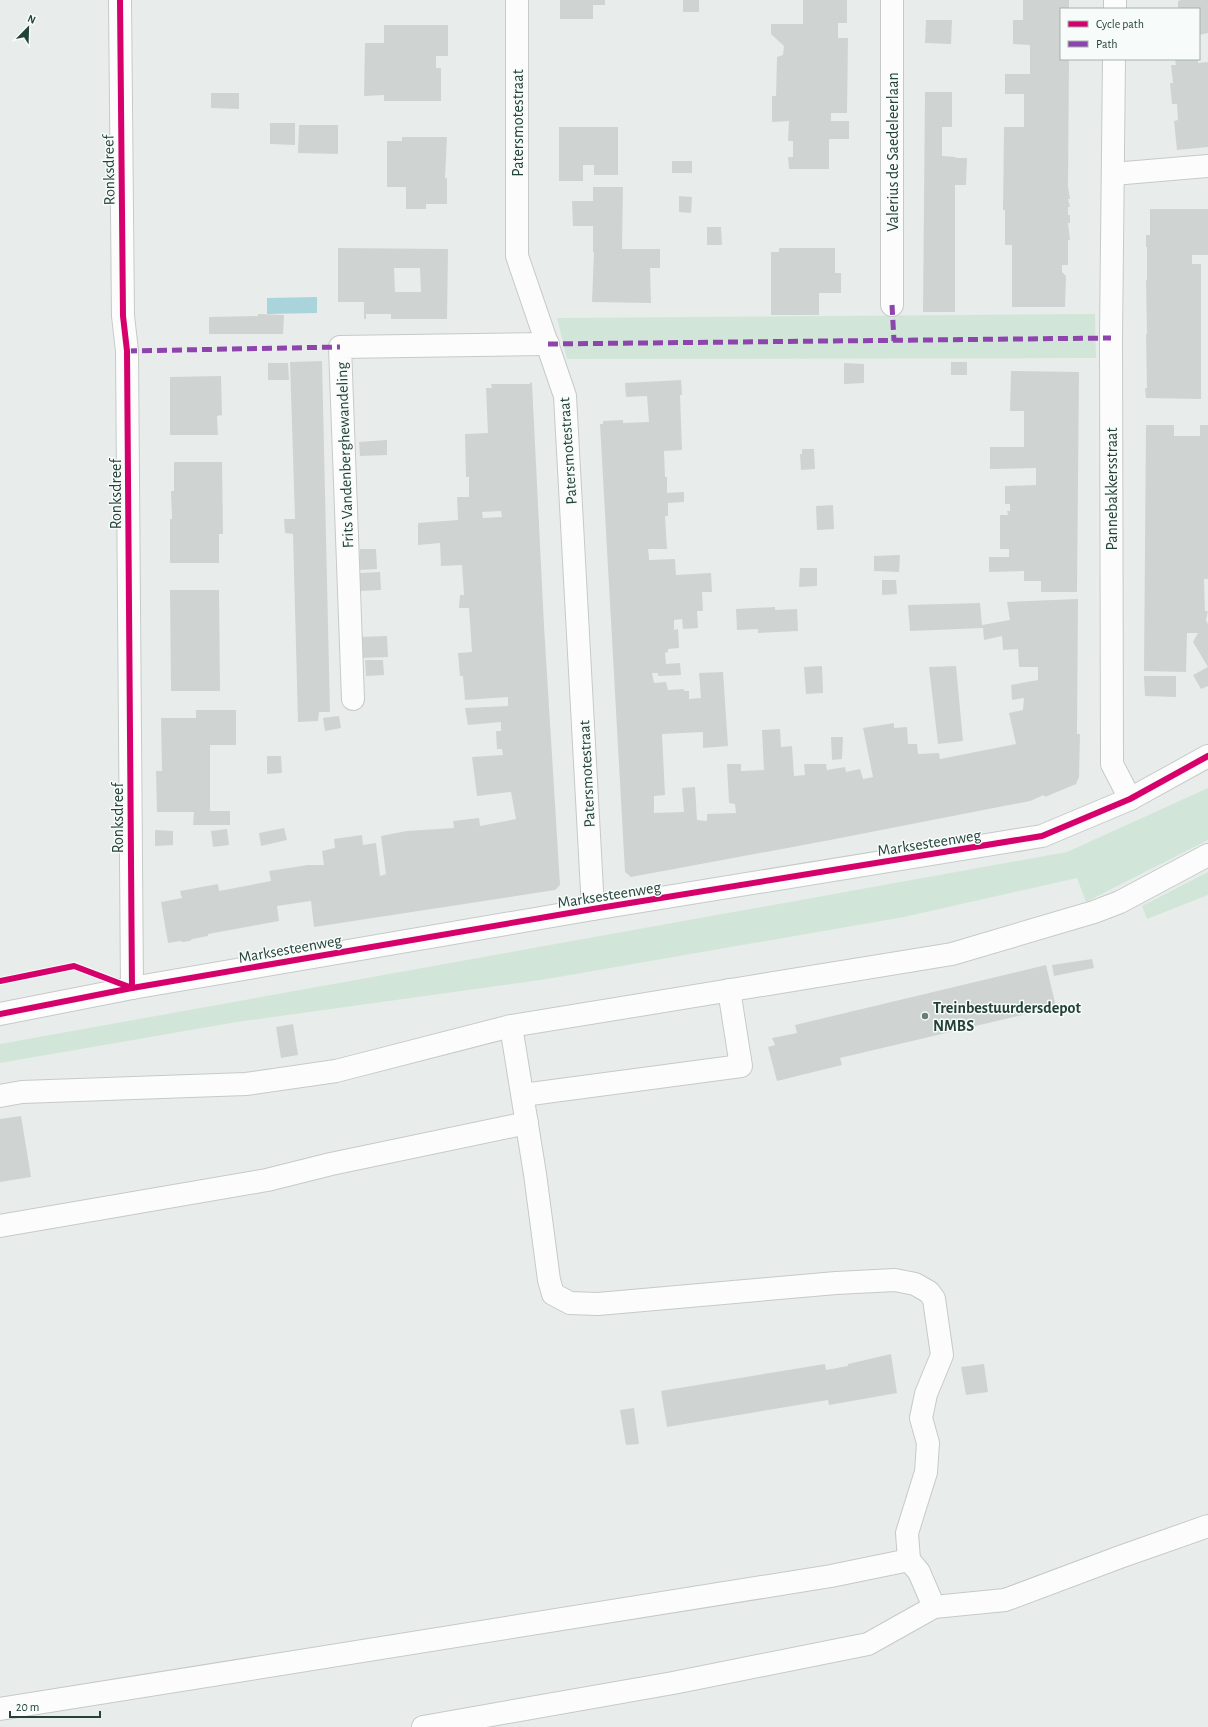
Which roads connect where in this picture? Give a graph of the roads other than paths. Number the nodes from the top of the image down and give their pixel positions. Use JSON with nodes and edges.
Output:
{"nodes":[{"id":1,"x":120,"y":0,"type":"edge"},
{"id":2,"x":517,"y":0,"type":"edge"},
{"id":3,"x":892,"y":0,"type":"edge"},
{"id":4,"x":1114,"y":60,"type":"edge"},
{"id":5,"x":1208,"y":166,"type":"edge"},
{"id":6,"x":1113,"y":174,"type":"junction"},
{"id":7,"x":892,"y":305,"type":"dead end"},
{"id":8,"x":548,"y":344,"type":"junction"},
{"id":9,"x":353,"y":699,"type":"dead end"},
{"id":10,"x":1208,"y":756,"type":"edge"},
{"id":11,"x":1130,"y":799,"type":"junction"},
{"id":12,"x":1208,"y":855,"type":"edge"},
{"id":13,"x":593,"y":909,"type":"junction"},
{"id":14,"x":132,"y":988,"type":"junction"},
{"id":15,"x":729,"y":990,"type":"junction"},
{"id":16,"x":0,"y":1014,"type":"edge"},
{"id":17,"x":511,"y":1026,"type":"junction"},
{"id":18,"x":523,"y":1095,"type":"junction"},
{"id":19,"x":0,"y":1096,"type":"edge"},
{"id":20,"x":527,"y":1123,"type":"junction"},
{"id":21,"x":0,"y":1226,"type":"edge"},
{"id":22,"x":1208,"y":1526,"type":"edge"},
{"id":23,"x":909,"y":1560,"type":"junction"},
{"id":24,"x":934,"y":1607,"type":"junction"},
{"id":25,"x":0,"y":1709,"type":"edge"},
{"id":26,"x":423,"y":1727,"type":"edge"}],
"edges":[{"from":1,"to":14,"type":"street","name":"Ronksdreef"},
{"from":2,"to":8,"type":"street","name":"Patersmotestraat"},
{"from":3,"to":7,"type":"street","name":"Valerius de Saedeleerlaan"},
{"from":4,"to":6,"type":"street","name":"Pannebakkersstraat"},
{"from":5,"to":6,"type":"street"},
{"from":6,"to":11,"type":"street","name":"Pannebakkersstraat"},
{"from":8,"to":9,"type":"street","name":"Frits Vandenberghewandeling"},
{"from":8,"to":13,"type":"street","name":"Patersmotestraat"},
{"from":10,"to":11,"type":"street","name":"Marksesteenweg"},
{"from":11,"to":13,"type":"street","name":"Marksesteenweg"},
{"from":12,"to":15,"type":"street"},
{"from":13,"to":14,"type":"street","name":"Marksesteenweg"},
{"from":14,"to":16,"type":"street","name":"Marksesteenweg"},
{"from":15,"to":17,"type":"street"},
{"from":15,"to":18,"type":"street"},
{"from":17,"to":18,"type":"street"},
{"from":17,"to":19,"type":"street"},
{"from":18,"to":20,"type":"street"},
{"from":20,"to":21,"type":"street"},
{"from":20,"to":23,"type":"street"},
{"from":22,"to":24,"type":"street"},
{"from":23,"to":24,"type":"street"},
{"from":23,"to":25,"type":"street"},
{"from":24,"to":26,"type":"street"}]}
